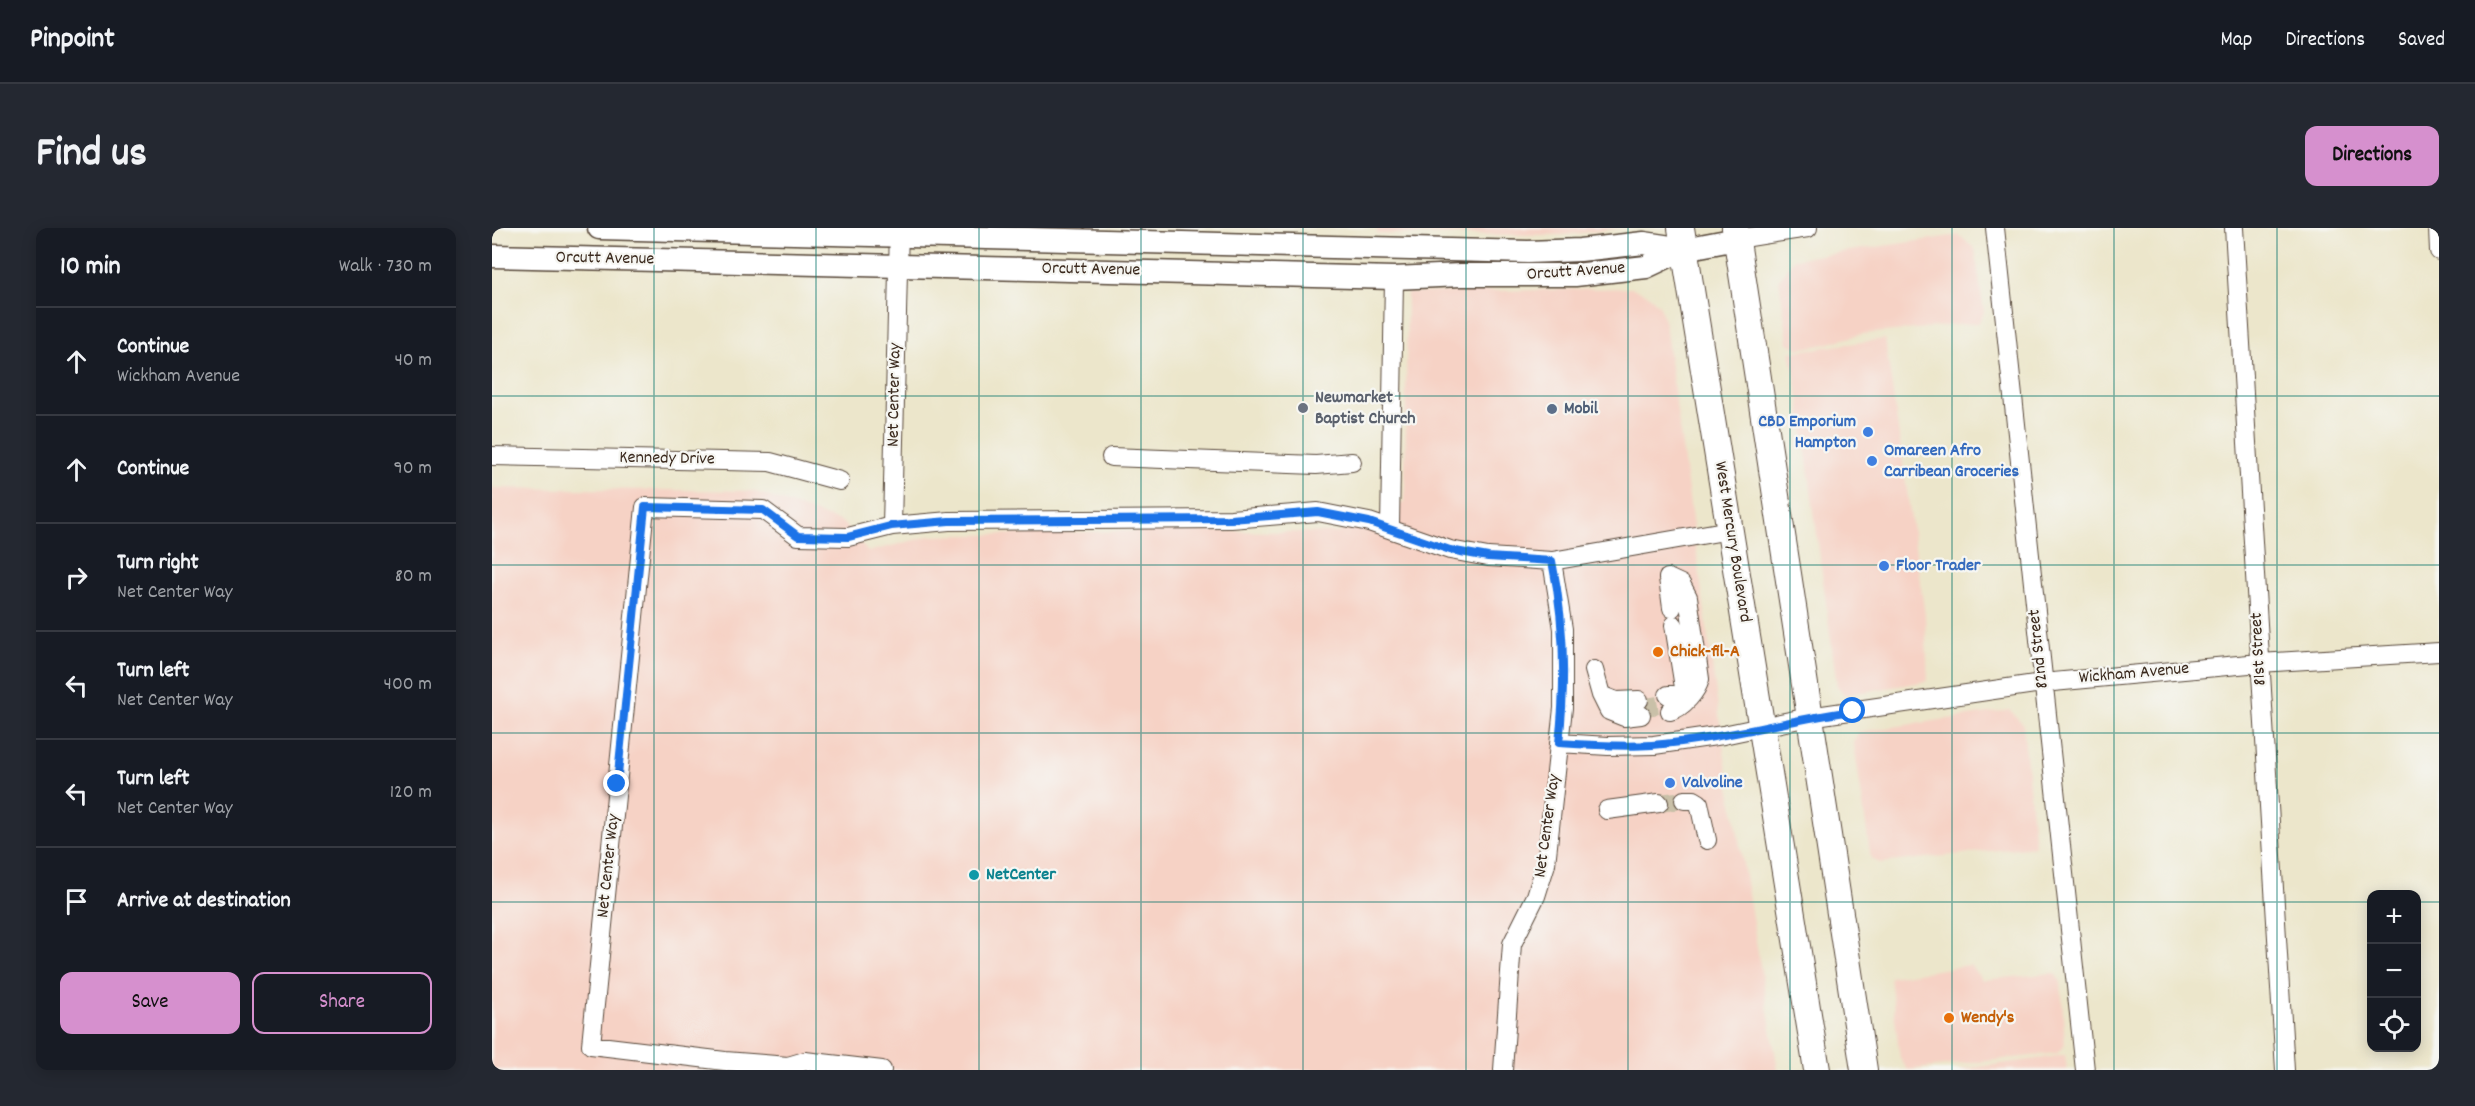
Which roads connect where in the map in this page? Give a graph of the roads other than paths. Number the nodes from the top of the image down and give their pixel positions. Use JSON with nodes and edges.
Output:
{"nodes":[{"id":1,"x":599,"y":228,"type":"edge"},
{"id":2,"x":1808,"y":228,"type":"edge"},
{"id":3,"x":1995,"y":228,"type":"edge"},
{"id":4,"x":2234,"y":228,"type":"edge"},
{"id":5,"x":2438,"y":228,"type":"edge"},
{"id":6,"x":899,"y":232,"type":"edge"},
{"id":7,"x":1736,"y":233,"type":"edge"},
{"id":8,"x":1683,"y":238,"type":"edge"},
{"id":9,"x":1402,"y":249,"type":"junction"},
{"id":10,"x":2439,"y":251,"type":"edge"},
{"id":11,"x":492,"y":256,"type":"edge"},
{"id":12,"x":898,"y":265,"type":"junction"},
{"id":13,"x":1327,"y":276,"type":"junction"},
{"id":14,"x":1394,"y":278,"type":"junction"},
{"id":15,"x":492,"y":456,"type":"edge"},
{"id":16,"x":1111,"y":457,"type":"dead end"},
{"id":17,"x":1352,"y":462,"type":"dead end"},
{"id":18,"x":840,"y":481,"type":"dead end"},
{"id":19,"x":891,"y":526,"type":"junction"},
{"id":20,"x":1390,"y":528,"type":"junction"},
{"id":21,"x":1730,"y":530,"type":"junction"},
{"id":22,"x":1552,"y":561,"type":"junction"},
{"id":23,"x":2439,"y":652,"type":"edge"},
{"id":24,"x":2260,"y":663,"type":"junction"},
{"id":25,"x":1594,"y":670,"type":"dead end"},
{"id":26,"x":2042,"y":683,"type":"junction"},
{"id":27,"x":1674,"y":702,"type":"joint"},
{"id":28,"x":1640,"y":707,"type":"tunnel mouth"},
{"id":29,"x":1809,"y":717,"type":"junction"},
{"id":30,"x":1760,"y":728,"type":"junction"},
{"id":31,"x":1559,"y":743,"type":"junction"},
{"id":32,"x":1684,"y":800,"type":"dead end"},
{"id":33,"x":1659,"y":803,"type":"tunnel mouth"},
{"id":34,"x":1606,"y":810,"type":"dead end"},
{"id":35,"x":1707,"y":840,"type":"dead end"},
{"id":36,"x":882,"y":1070,"type":"edge"},
{"id":37,"x":1503,"y":1070,"type":"edge"},
{"id":38,"x":1817,"y":1070,"type":"edge"},
{"id":39,"x":1864,"y":1070,"type":"edge"},
{"id":40,"x":2085,"y":1070,"type":"edge"},
{"id":41,"x":2285,"y":1070,"type":"edge"}],
"edges":[{"from":1,"to":6,"type":"main road","name":"Orcutt Avenue"},
{"from":2,"to":7,"type":"street","name":"Orcutt Avenue"},
{"from":3,"to":26,"type":"street","name":"82nd Street"},
{"from":4,"to":24,"type":"street","name":"81st Street"},
{"from":5,"to":10,"type":"street"},
{"from":6,"to":9,"type":"main road","name":"Orcutt Avenue"},
{"from":6,"to":12,"type":"street","name":"Net Center Way"},
{"from":7,"to":8,"type":"main road","name":"Orcutt Avenue"},
{"from":7,"to":29,"type":"highway"},
{"from":8,"to":9,"type":"main road","name":"Orcutt Avenue"},
{"from":8,"to":14,"type":"main road","name":"Orcutt Avenue"},
{"from":8,"to":21,"type":"highway","name":"West Mercury Boulevard"},
{"from":9,"to":13,"type":"main road"},
{"from":11,"to":12,"type":"main road","name":"Orcutt Avenue"},
{"from":12,"to":13,"type":"main road","name":"Orcutt Avenue"},
{"from":12,"to":19,"type":"street","name":"Net Center Way"},
{"from":13,"to":14,"type":"main road","name":"Orcutt Avenue"},
{"from":14,"to":20,"type":"street"},
{"from":15,"to":18,"type":"street","name":"Kennedy Drive"},
{"from":16,"to":17,"type":"street"},
{"from":19,"to":20,"type":"street","name":"Net Center Way"},
{"from":19,"to":36,"type":"street","name":"Net Center Way"},
{"from":20,"to":22,"type":"street","name":"Net Center Way"},
{"from":21,"to":22,"type":"street"},
{"from":21,"to":30,"type":"highway","name":"West Mercury Boulevard"},
{"from":22,"to":31,"type":"street","name":"Net Center Way"},
{"from":23,"to":24,"type":"street","name":"Wickham Avenue"},
{"from":24,"to":26,"type":"street","name":"Wickham Avenue"},
{"from":24,"to":41,"type":"street","name":"81st Street"},
{"from":25,"to":28,"type":"street"},
{"from":26,"to":29,"type":"street","name":"Wickham Avenue"},
{"from":26,"to":40,"type":"street","name":"82nd Street"},
{"from":27,"to":27,"type":"street"},
{"from":29,"to":30,"type":"street","name":"Wickham Avenue"},
{"from":29,"to":39,"type":"highway"},
{"from":30,"to":31,"type":"street","name":"Wickham Avenue"},
{"from":30,"to":38,"type":"highway","name":"West Mercury Boulevard"},
{"from":31,"to":37,"type":"street","name":"Net Center Way"},
{"from":32,"to":35,"type":"street"},
{"from":33,"to":34,"type":"street"}]}
